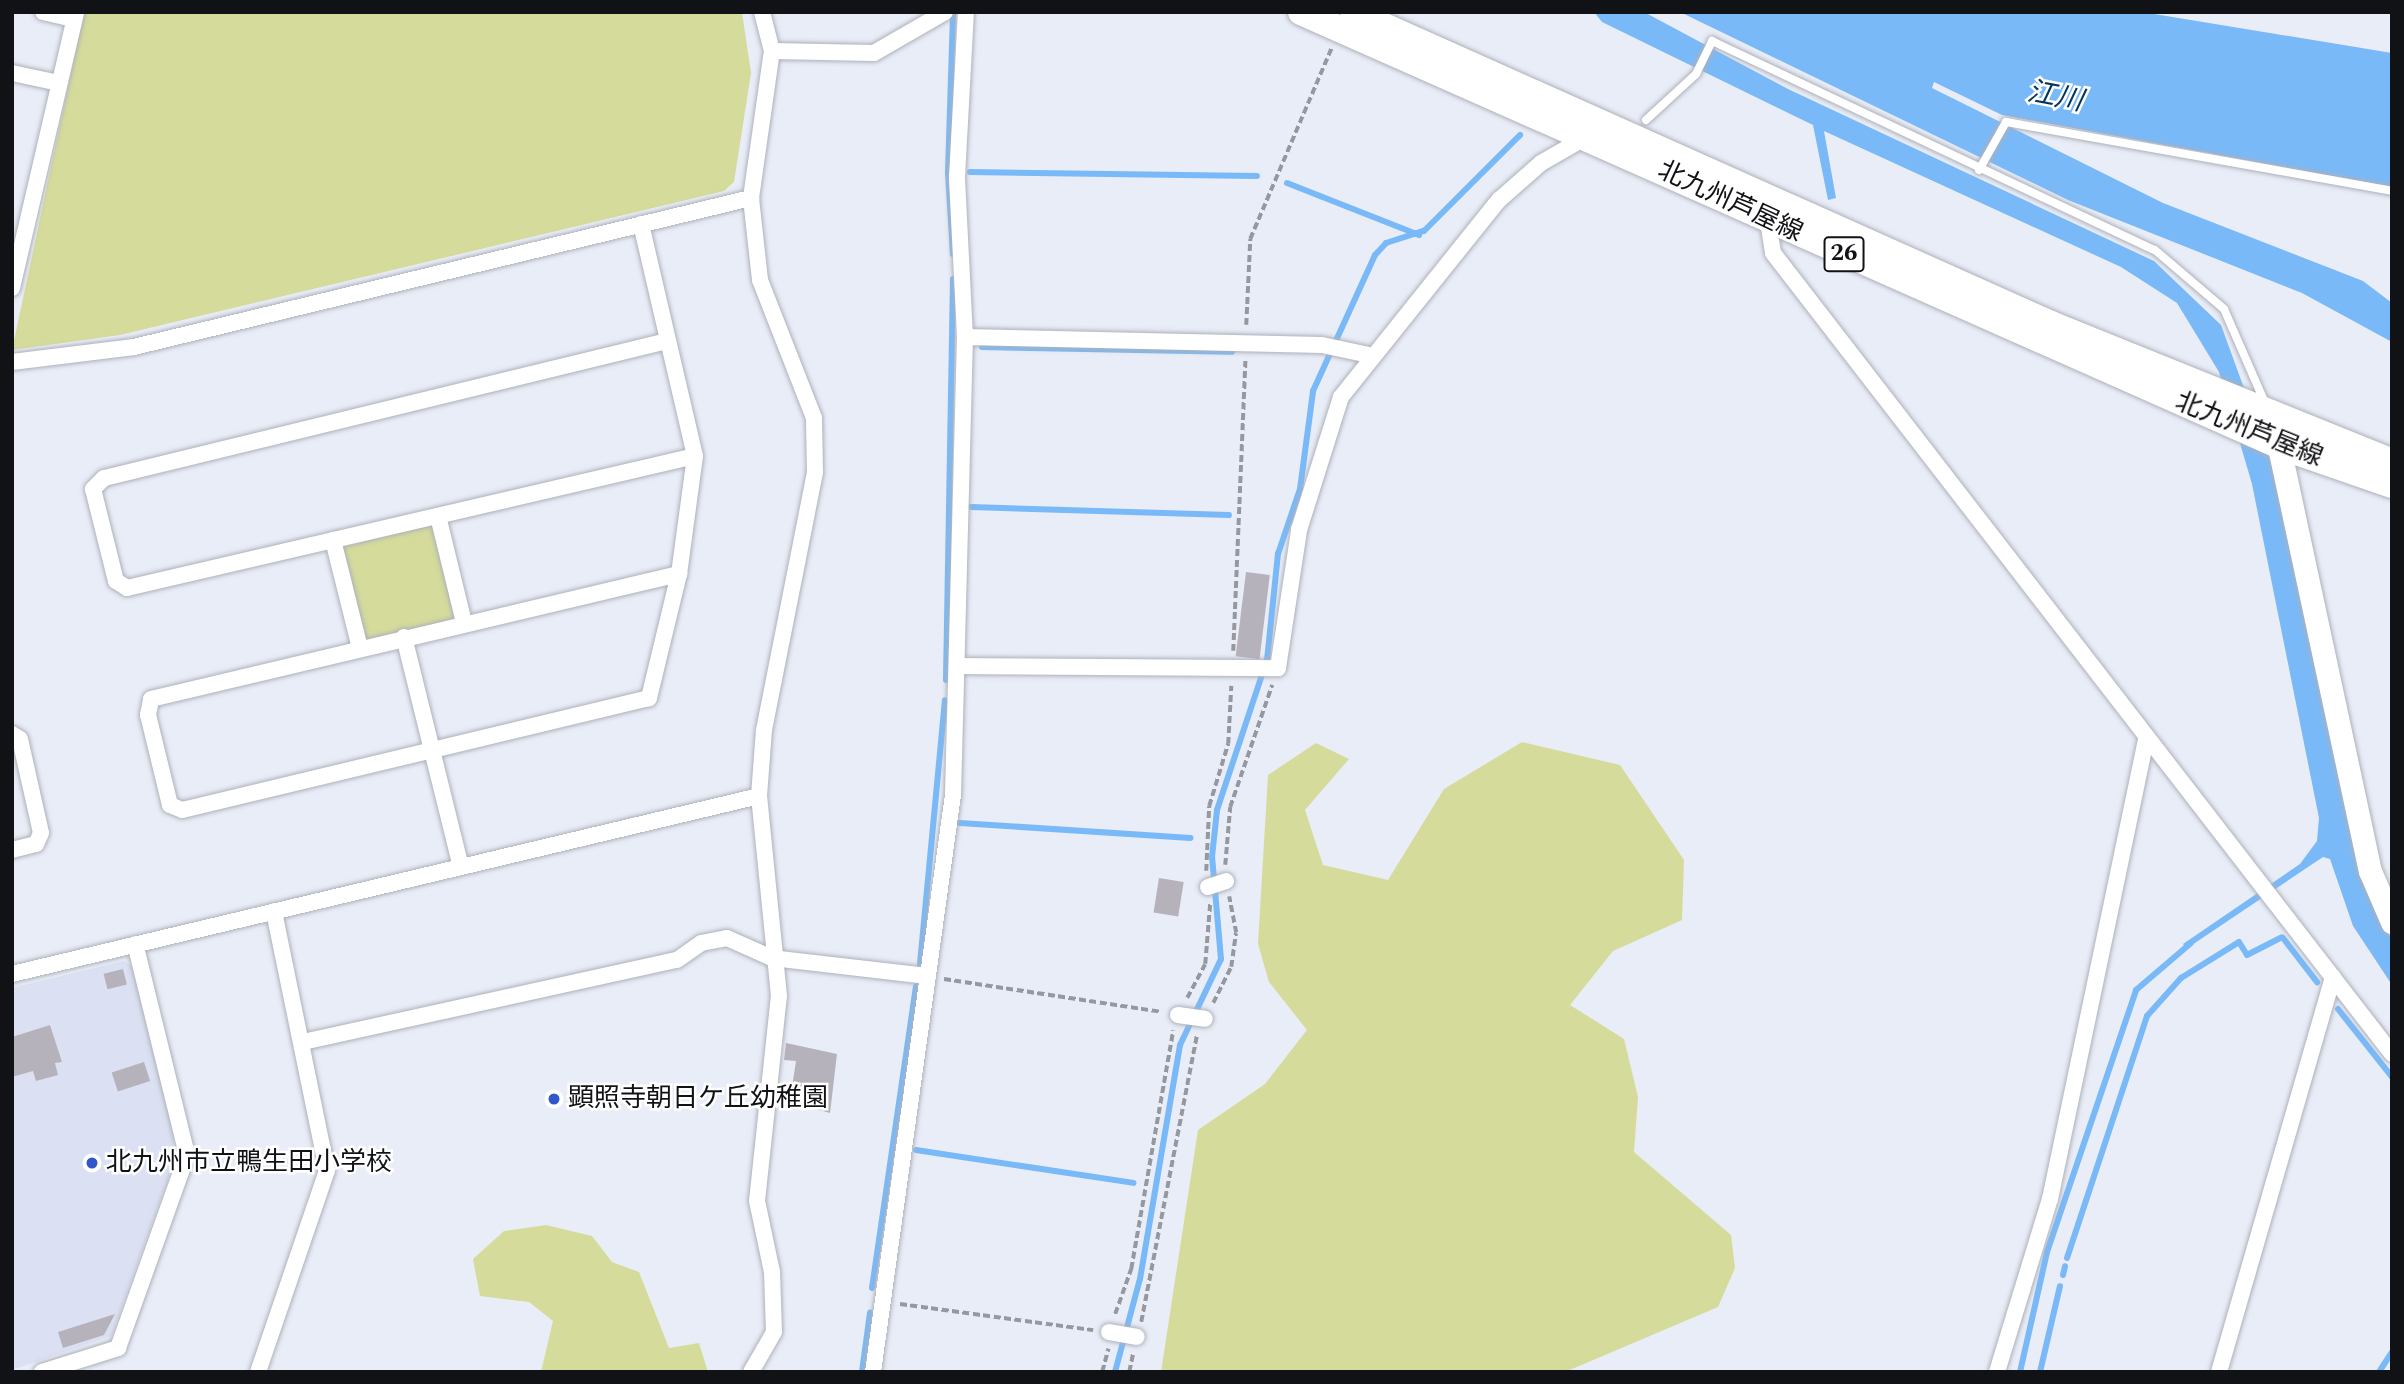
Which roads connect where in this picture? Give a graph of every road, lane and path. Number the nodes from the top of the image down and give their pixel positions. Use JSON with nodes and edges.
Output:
{"nodes":[{"id":1,"x":43,"y":12,"type":"edge"},
{"id":2,"x":762,"y":12,"type":"edge"},
{"id":3,"x":945,"y":12,"type":"edge"},
{"id":4,"x":966,"y":12,"type":"edge"},
{"id":5,"x":1301,"y":12,"type":"edge"},
{"id":6,"x":1353,"y":12,"type":"edge"},
{"id":7,"x":75,"y":16,"type":"edge"},
{"id":8,"x":1332,"y":47,"type":"dead end"},
{"id":9,"x":772,"y":51,"type":"junction"},
{"id":10,"x":12,"y":73,"type":"edge"},
{"id":11,"x":59,"y":83,"type":"junction"},
{"id":12,"x":1646,"y":120,"type":"dead end"},
{"id":13,"x":1588,"y":136,"type":"junction"},
{"id":14,"x":1979,"y":170,"type":"junction"},
{"id":15,"x":2392,"y":191,"type":"edge"},
{"id":16,"x":751,"y":198,"type":"junction"},
{"id":17,"x":1770,"y":207,"type":"junction"},
{"id":18,"x":641,"y":224,"type":"junction"},
{"id":19,"x":12,"y":288,"type":"edge"},
{"id":20,"x":965,"y":337,"type":"junction"},
{"id":21,"x":667,"y":341,"type":"junction"},
{"id":22,"x":1245,"y":344,"type":"junction"},
{"id":23,"x":1368,"y":355,"type":"junction"},
{"id":24,"x":12,"y":362,"type":"edge"},
{"id":25,"x":2270,"y":417,"type":"junction"},
{"id":26,"x":2282,"y":447,"type":"junction"},
{"id":27,"x":695,"y":456,"type":"junction"},
{"id":28,"x":2392,"y":462,"type":"edge"},
{"id":29,"x":2392,"y":485,"type":"edge"},
{"id":30,"x":438,"y":516,"type":"junction"},
{"id":31,"x":333,"y":540,"type":"junction"},
{"id":32,"x":679,"y":574,"type":"junction"},
{"id":33,"x":464,"y":623,"type":"junction"},
{"id":34,"x":404,"y":637,"type":"junction"},
{"id":35,"x":360,"y":648,"type":"junction"},
{"id":36,"x":957,"y":666,"type":"junction"},
{"id":37,"x":1278,"y":668,"type":"junction"},
{"id":38,"x":1232,"y":670,"type":"junction"},
{"id":39,"x":12,"y":734,"type":"edge"},
{"id":40,"x":2146,"y":741,"type":"junction"},
{"id":41,"x":432,"y":752,"type":"junction"},
{"id":42,"x":759,"y":796,"type":"junction"},
{"id":43,"x":12,"y":850,"type":"edge"},
{"id":44,"x":460,"y":864,"type":"junction"},
{"id":45,"x":1226,"y":881,"type":"junction"},
{"id":46,"x":1208,"y":887,"type":"junction"},
{"id":47,"x":274,"y":911,"type":"junction"},
{"id":48,"x":2392,"y":922,"type":"edge"},
{"id":49,"x":135,"y":944,"type":"junction"},
{"id":50,"x":772,"y":958,"type":"junction"},
{"id":51,"x":12,"y":974,"type":"edge"},
{"id":52,"x":928,"y":976,"type":"junction"},
{"id":53,"x":2333,"y":977,"type":"junction"},
{"id":54,"x":1178,"y":1015,"type":"junction"},
{"id":55,"x":1205,"y":1018,"type":"junction"},
{"id":56,"x":303,"y":1042,"type":"junction"},
{"id":57,"x":2392,"y":1054,"type":"edge"},
{"id":58,"x":883,"y":1302,"type":"junction"},
{"id":59,"x":1109,"y":1332,"type":"junction"},
{"id":60,"x":1137,"y":1337,"type":"junction"},
{"id":61,"x":42,"y":1372,"type":"edge"},
{"id":62,"x":258,"y":1372,"type":"edge"},
{"id":63,"x":751,"y":1372,"type":"edge"},
{"id":64,"x":873,"y":1372,"type":"edge"},
{"id":65,"x":1101,"y":1372,"type":"edge"},
{"id":66,"x":1129,"y":1372,"type":"edge"},
{"id":67,"x":1997,"y":1372,"type":"edge"},
{"id":68,"x":2219,"y":1372,"type":"edge"}],
"edges":[{"from":1,"to":7,"type":"street"},
{"from":2,"to":9,"type":"street"},
{"from":3,"to":9,"type":"street"},
{"from":4,"to":20,"type":"street"},
{"from":5,"to":13,"type":"main road","name":"北九州芦屋線","number":"26"},
{"from":6,"to":17,"type":"main road","name":"北九州芦屋線","number":"26"},
{"from":7,"to":11,"type":"street"},
{"from":8,"to":22,"type":"path"},
{"from":9,"to":16,"type":"street"},
{"from":10,"to":11,"type":"street"},
{"from":11,"to":19,"type":"street"},
{"from":12,"to":14,"type":"lane"},
{"from":13,"to":17,"type":"main road","name":"北九州芦屋線","number":"26"},
{"from":13,"to":23,"type":"street"},
{"from":14,"to":15,"type":"lane"},
{"from":14,"to":25,"type":"lane"},
{"from":16,"to":18,"type":"street"},
{"from":16,"to":42,"type":"street"},
{"from":17,"to":25,"type":"main road","name":"北九州芦屋線","number":"26"},
{"from":17,"to":26,"type":"main road","name":"北九州芦屋線","number":"26"},
{"from":17,"to":40,"type":"street"},
{"from":18,"to":21,"type":"street"},
{"from":18,"to":24,"type":"street"},
{"from":20,"to":22,"type":"street"},
{"from":20,"to":36,"type":"street"},
{"from":21,"to":27,"type":"street"},
{"from":21,"to":31,"type":"street"},
{"from":22,"to":23,"type":"street"},
{"from":22,"to":38,"type":"path"},
{"from":23,"to":37,"type":"street"},
{"from":25,"to":26,"type":"street"},
{"from":25,"to":28,"type":"main road","name":"北九州芦屋線","number":"26"},
{"from":26,"to":29,"type":"main road","name":"北九州芦屋線","number":"26"},
{"from":26,"to":48,"type":"street"},
{"from":27,"to":30,"type":"street"},
{"from":27,"to":32,"type":"street"},
{"from":30,"to":31,"type":"street"},
{"from":30,"to":33,"type":"street"},
{"from":31,"to":35,"type":"street"},
{"from":32,"to":33,"type":"street"},
{"from":32,"to":41,"type":"street"},
{"from":33,"to":34,"type":"street"},
{"from":34,"to":35,"type":"street"},
{"from":34,"to":41,"type":"street"},
{"from":35,"to":41,"type":"street"},
{"from":36,"to":38,"type":"street"},
{"from":36,"to":52,"type":"street"},
{"from":37,"to":38,"type":"street"},
{"from":37,"to":45,"type":"path"},
{"from":38,"to":46,"type":"path"},
{"from":39,"to":43,"type":"street"},
{"from":40,"to":53,"type":"street"},
{"from":40,"to":67,"type":"street"},
{"from":41,"to":44,"type":"street"},
{"from":42,"to":44,"type":"street"},
{"from":42,"to":50,"type":"street"},
{"from":44,"to":47,"type":"street"},
{"from":45,"to":46,"type":"street"},
{"from":45,"to":55,"type":"path"},
{"from":46,"to":54,"type":"path"},
{"from":47,"to":49,"type":"street"},
{"from":47,"to":56,"type":"street"},
{"from":49,"to":51,"type":"street"},
{"from":49,"to":61,"type":"street"},
{"from":50,"to":52,"type":"street"},
{"from":50,"to":56,"type":"street"},
{"from":50,"to":63,"type":"street"},
{"from":52,"to":54,"type":"path"},
{"from":52,"to":58,"type":"street"},
{"from":53,"to":57,"type":"street"},
{"from":53,"to":68,"type":"street"},
{"from":54,"to":55,"type":"street"},
{"from":54,"to":59,"type":"path"},
{"from":55,"to":60,"type":"path"},
{"from":56,"to":62,"type":"street"},
{"from":58,"to":59,"type":"path"},
{"from":58,"to":64,"type":"street"},
{"from":59,"to":60,"type":"street"},
{"from":59,"to":65,"type":"path"},
{"from":60,"to":66,"type":"path"}]}
